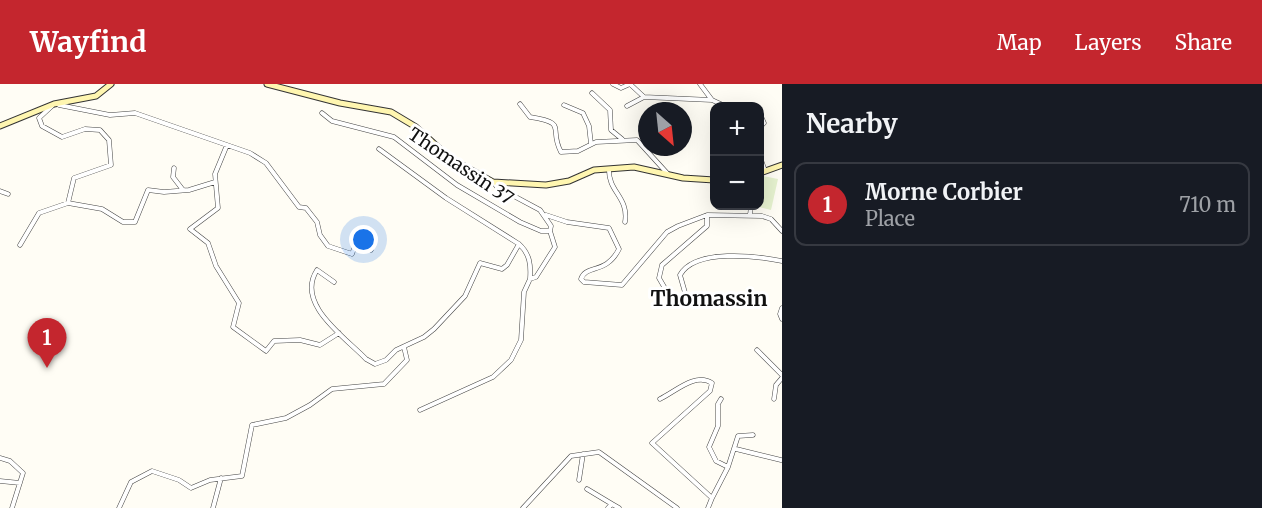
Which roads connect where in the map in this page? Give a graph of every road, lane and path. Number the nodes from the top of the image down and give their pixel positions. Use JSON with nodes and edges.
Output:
{"nodes":[{"id":1,"x":111,"y":84,"type":"edge"},
{"id":2,"x":267,"y":84,"type":"edge"},
{"id":3,"x":613,"y":84,"type":"edge"},
{"id":4,"x":630,"y":84,"type":"edge"},
{"id":5,"x":700,"y":84,"type":"edge"},
{"id":6,"x":592,"y":93,"type":"dead end"},
{"id":7,"x":644,"y":97,"type":"junction"},
{"id":8,"x":712,"y":100,"type":"junction"},
{"id":9,"x":716,"y":102,"type":"edge"},
{"id":10,"x":54,"y":104,"type":"junction"},
{"id":11,"x":520,"y":104,"type":"dead end"},
{"id":12,"x":564,"y":105,"type":"dead end"},
{"id":13,"x":627,"y":106,"type":"dead end"},
{"id":14,"x":322,"y":113,"type":"dead end"},
{"id":15,"x":0,"y":126,"type":"edge"},
{"id":16,"x":622,"y":139,"type":"junction"},
{"id":17,"x":591,"y":144,"type":"junction"},
{"id":18,"x":227,"y":145,"type":"junction"},
{"id":19,"x":379,"y":149,"type":"dead end"},
{"id":20,"x":782,"y":165,"type":"edge"},
{"id":21,"x":174,"y":168,"type":"dead end"},
{"id":22,"x":609,"y":169,"type":"junction"},
{"id":23,"x":764,"y":171,"type":"edge"},
{"id":24,"x":667,"y":174,"type":"junction"},
{"id":25,"x":710,"y":180,"type":"edge"},
{"id":26,"x":493,"y":182,"type":"junction"},
{"id":27,"x":215,"y":183,"type":"junction"},
{"id":28,"x":183,"y":190,"type":"junction"},
{"id":29,"x":0,"y":191,"type":"edge"},
{"id":30,"x":8,"y":194,"type":"dead end"},
{"id":31,"x":68,"y":203,"type":"junction"},
{"id":32,"x":751,"y":210,"type":"edge"},
{"id":33,"x":546,"y":215,"type":"junction"},
{"id":34,"x":707,"y":215,"type":"junction"},
{"id":35,"x":750,"y":215,"type":"junction"},
{"id":36,"x":625,"y":222,"type":"dead end"},
{"id":37,"x":550,"y":231,"type":"junction"},
{"id":38,"x":782,"y":231,"type":"edge"},
{"id":39,"x":519,"y":244,"type":"junction"},
{"id":40,"x":20,"y":245,"type":"dead end"},
{"id":41,"x":371,"y":250,"type":"dead end"},
{"id":42,"x":782,"y":261,"type":"edge"},
{"id":43,"x":530,"y":279,"type":"junction"},
{"id":44,"x":334,"y":282,"type":"dead end"},
{"id":45,"x":782,"y":308,"type":"edge"},
{"id":46,"x":782,"y":320,"type":"edge"},
{"id":47,"x":339,"y":333,"type":"junction"},
{"id":48,"x":404,"y":347,"type":"junction"},
{"id":49,"x":757,"y":350,"type":"dead end"},
{"id":50,"x":782,"y":376,"type":"edge"},
{"id":51,"x":660,"y":399,"type":"dead end"},
{"id":52,"x":721,"y":399,"type":"dead end"},
{"id":53,"x":774,"y":399,"type":"dead end"},
{"id":54,"x":420,"y":410,"type":"dead end"},
{"id":55,"x":753,"y":435,"type":"dead end"},
{"id":56,"x":736,"y":448,"type":"junction"},
{"id":57,"x":583,"y":454,"type":"junction"},
{"id":58,"x":0,"y":458,"type":"edge"},
{"id":59,"x":781,"y":460,"type":"edge"},
{"id":60,"x":728,"y":467,"type":"junction"},
{"id":61,"x":221,"y":478,"type":"junction"},
{"id":62,"x":0,"y":480,"type":"edge"},
{"id":63,"x":579,"y":480,"type":"dead end"},
{"id":64,"x":20,"y":483,"type":"junction"},
{"id":65,"x":587,"y":489,"type":"dead end"},
{"id":66,"x":711,"y":498,"type":"junction"},
{"id":67,"x":612,"y":504,"type":"junction"},
{"id":68,"x":12,"y":508,"type":"edge"},
{"id":69,"x":119,"y":508,"type":"edge"},
{"id":70,"x":213,"y":508,"type":"edge"},
{"id":71,"x":523,"y":508,"type":"edge"},
{"id":72,"x":608,"y":508,"type":"edge"},
{"id":73,"x":619,"y":508,"type":"edge"},
{"id":74,"x":677,"y":508,"type":"edge"},
{"id":75,"x":708,"y":508,"type":"edge"}],
"edges":[{"from":1,"to":10,"type":"main road"},
{"from":2,"to":26,"type":"main road"},
{"from":3,"to":4,"type":"street"},
{"from":4,"to":7,"type":"street"},
{"from":5,"to":8,"type":"street"},
{"from":6,"to":16,"type":"street"},
{"from":7,"to":8,"type":"street"},
{"from":7,"to":13,"type":"street"},
{"from":8,"to":9,"type":"street"},
{"from":10,"to":15,"type":"main road"},
{"from":10,"to":18,"type":"street"},
{"from":10,"to":31,"type":"street"},
{"from":11,"to":17,"type":"street"},
{"from":12,"to":17,"type":"street"},
{"from":14,"to":37,"type":"street","name":"Thomassin 37"},
{"from":16,"to":17,"type":"street"},
{"from":16,"to":24,"type":"street"},
{"from":18,"to":27,"type":"street"},
{"from":18,"to":41,"type":"street"},
{"from":19,"to":39,"type":"street"},
{"from":20,"to":23,"type":"main road"},
{"from":21,"to":28,"type":"street"},
{"from":22,"to":24,"type":"main road"},
{"from":22,"to":26,"type":"main road"},
{"from":22,"to":36,"type":"street"},
{"from":24,"to":25,"type":"main road"},
{"from":26,"to":33,"type":"street"},
{"from":27,"to":28,"type":"street"},
{"from":27,"to":47,"type":"street"},
{"from":28,"to":31,"type":"street"},
{"from":29,"to":30,"type":"street"},
{"from":31,"to":40,"type":"street"},
{"from":32,"to":35,"type":"street"},
{"from":33,"to":34,"type":"street"},
{"from":33,"to":37,"type":"street"},
{"from":34,"to":35,"type":"street"},
{"from":34,"to":42,"type":"street"},
{"from":35,"to":38,"type":"street"},
{"from":37,"to":43,"type":"street"},
{"from":39,"to":43,"type":"street"},
{"from":39,"to":48,"type":"street"},
{"from":43,"to":54,"type":"street"},
{"from":44,"to":47,"type":"street"},
{"from":45,"to":46,"type":"street"},
{"from":47,"to":48,"type":"street"},
{"from":48,"to":61,"type":"street"},
{"from":49,"to":50,"type":"street"},
{"from":50,"to":53,"type":"street"},
{"from":51,"to":66,"type":"street"},
{"from":52,"to":60,"type":"street"},
{"from":55,"to":56,"type":"street"},
{"from":56,"to":59,"type":"street"},
{"from":56,"to":60,"type":"street"},
{"from":57,"to":63,"type":"street"},
{"from":57,"to":71,"type":"street"},
{"from":57,"to":74,"type":"street"},
{"from":58,"to":64,"type":"street"},
{"from":60,"to":66,"type":"street"},
{"from":61,"to":69,"type":"street"},
{"from":61,"to":70,"type":"street"},
{"from":62,"to":64,"type":"street"},
{"from":64,"to":68,"type":"street"},
{"from":65,"to":67,"type":"street"},
{"from":66,"to":75,"type":"street"},
{"from":67,"to":72,"type":"street"},
{"from":67,"to":73,"type":"street"}]}
